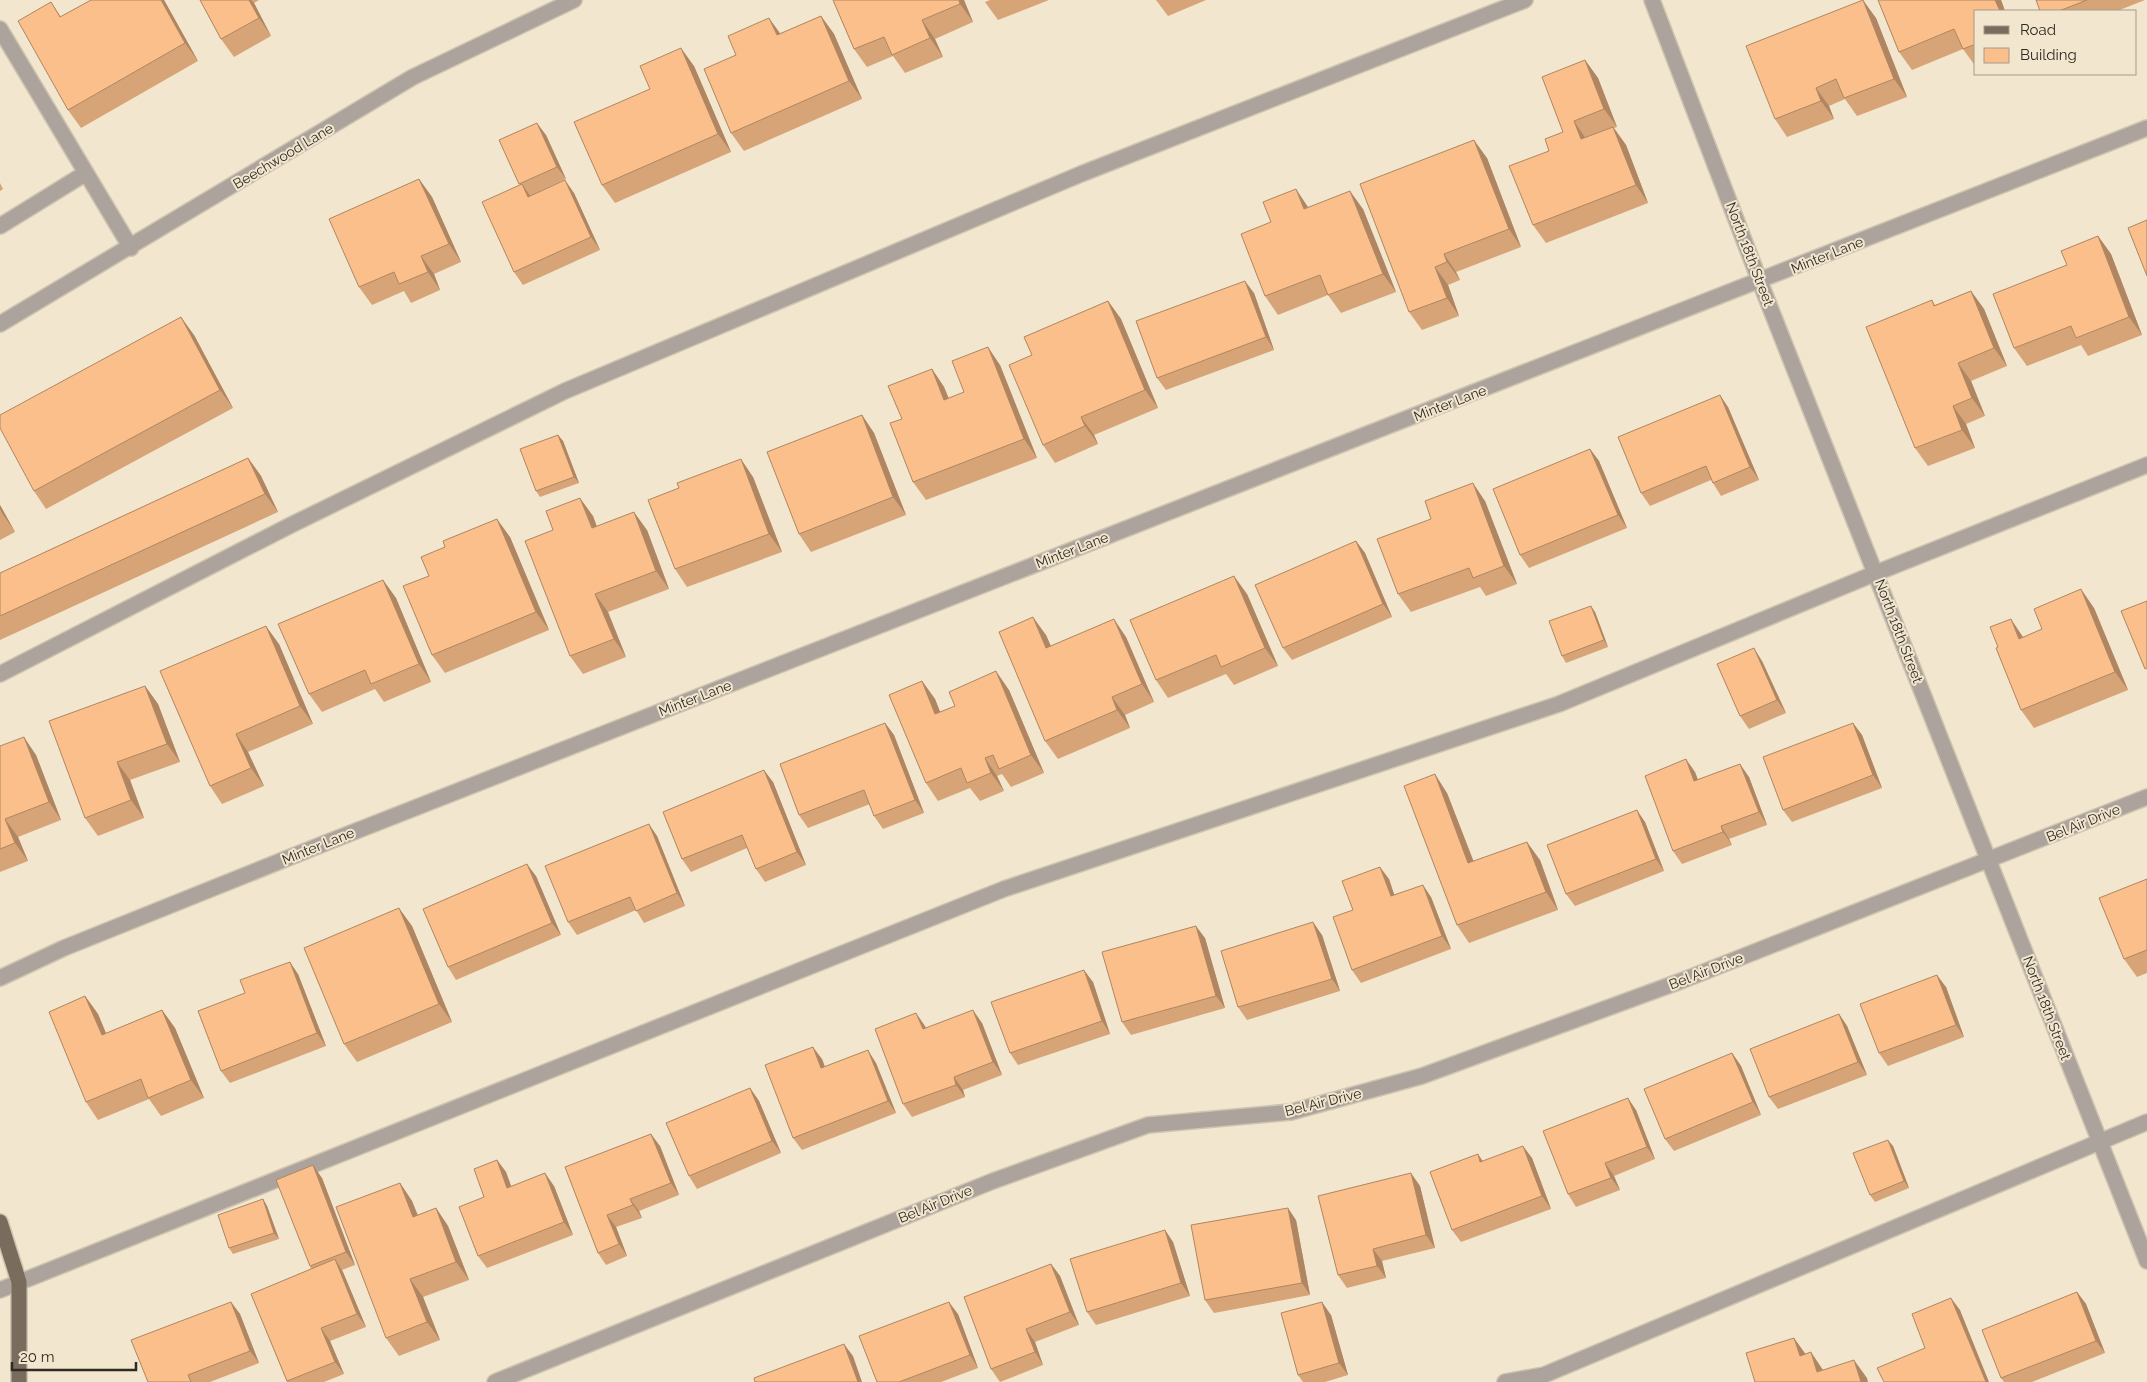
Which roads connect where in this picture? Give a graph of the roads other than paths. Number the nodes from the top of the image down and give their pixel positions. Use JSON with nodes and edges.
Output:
{"nodes":[{"id":1,"x":574,"y":0,"type":"edge"},
{"id":2,"x":1525,"y":0,"type":"edge"},
{"id":3,"x":1652,"y":0,"type":"edge"},
{"id":4,"x":0,"y":29,"type":"edge"},
{"id":5,"x":2147,"y":128,"type":"edge"},
{"id":6,"x":86,"y":173,"type":"junction"},
{"id":7,"x":0,"y":226,"type":"edge"},
{"id":8,"x":131,"y":248,"type":"junction"},
{"id":9,"x":1760,"y":282,"type":"junction"},
{"id":10,"x":0,"y":324,"type":"edge"},
{"id":11,"x":2147,"y":465,"type":"edge"},
{"id":12,"x":1876,"y":573,"type":"junction"},
{"id":13,"x":0,"y":674,"type":"edge"},
{"id":14,"x":2147,"y":797,"type":"edge"},
{"id":15,"x":1989,"y":860,"type":"junction"},
{"id":16,"x":0,"y":978,"type":"edge"},
{"id":17,"x":2147,"y":1122,"type":"edge"},
{"id":18,"x":2099,"y":1141,"type":"junction"},
{"id":19,"x":0,"y":1222,"type":"edge"},
{"id":20,"x":2147,"y":1261,"type":"edge"},
{"id":21,"x":19,"y":1282,"type":"junction"},
{"id":22,"x":0,"y":1290,"type":"edge"},
{"id":23,"x":19,"y":1382,"type":"edge"},
{"id":24,"x":495,"y":1382,"type":"edge"},
{"id":25,"x":1504,"y":1382,"type":"edge"}],
"edges":[{"from":1,"to":8,"type":"street","name":"Beechwood Lane"},
{"from":2,"to":13,"type":"street"},
{"from":3,"to":9,"type":"street","name":"North 18th Street"},
{"from":4,"to":6,"type":"street"},
{"from":5,"to":9,"type":"street","name":"Minter Lane"},
{"from":6,"to":7,"type":"street"},
{"from":6,"to":8,"type":"street"},
{"from":8,"to":10,"type":"street","name":"Beechwood Lane"},
{"from":9,"to":12,"type":"street","name":"North 18th Street"},
{"from":9,"to":16,"type":"street","name":"Minter Lane"},
{"from":11,"to":12,"type":"street"},
{"from":12,"to":15,"type":"street","name":"North 18th Street"},
{"from":12,"to":21,"type":"street"},
{"from":14,"to":15,"type":"street","name":"Bel Air Drive"},
{"from":15,"to":18,"type":"street","name":"North 18th Street"},
{"from":15,"to":24,"type":"street","name":"Bel Air Drive"},
{"from":17,"to":18,"type":"street"},
{"from":18,"to":20,"type":"street","name":"North 18th Street"},
{"from":18,"to":25,"type":"street"},
{"from":19,"to":21,"type":"main road"},
{"from":21,"to":22,"type":"street"},
{"from":21,"to":23,"type":"main road"}]}
